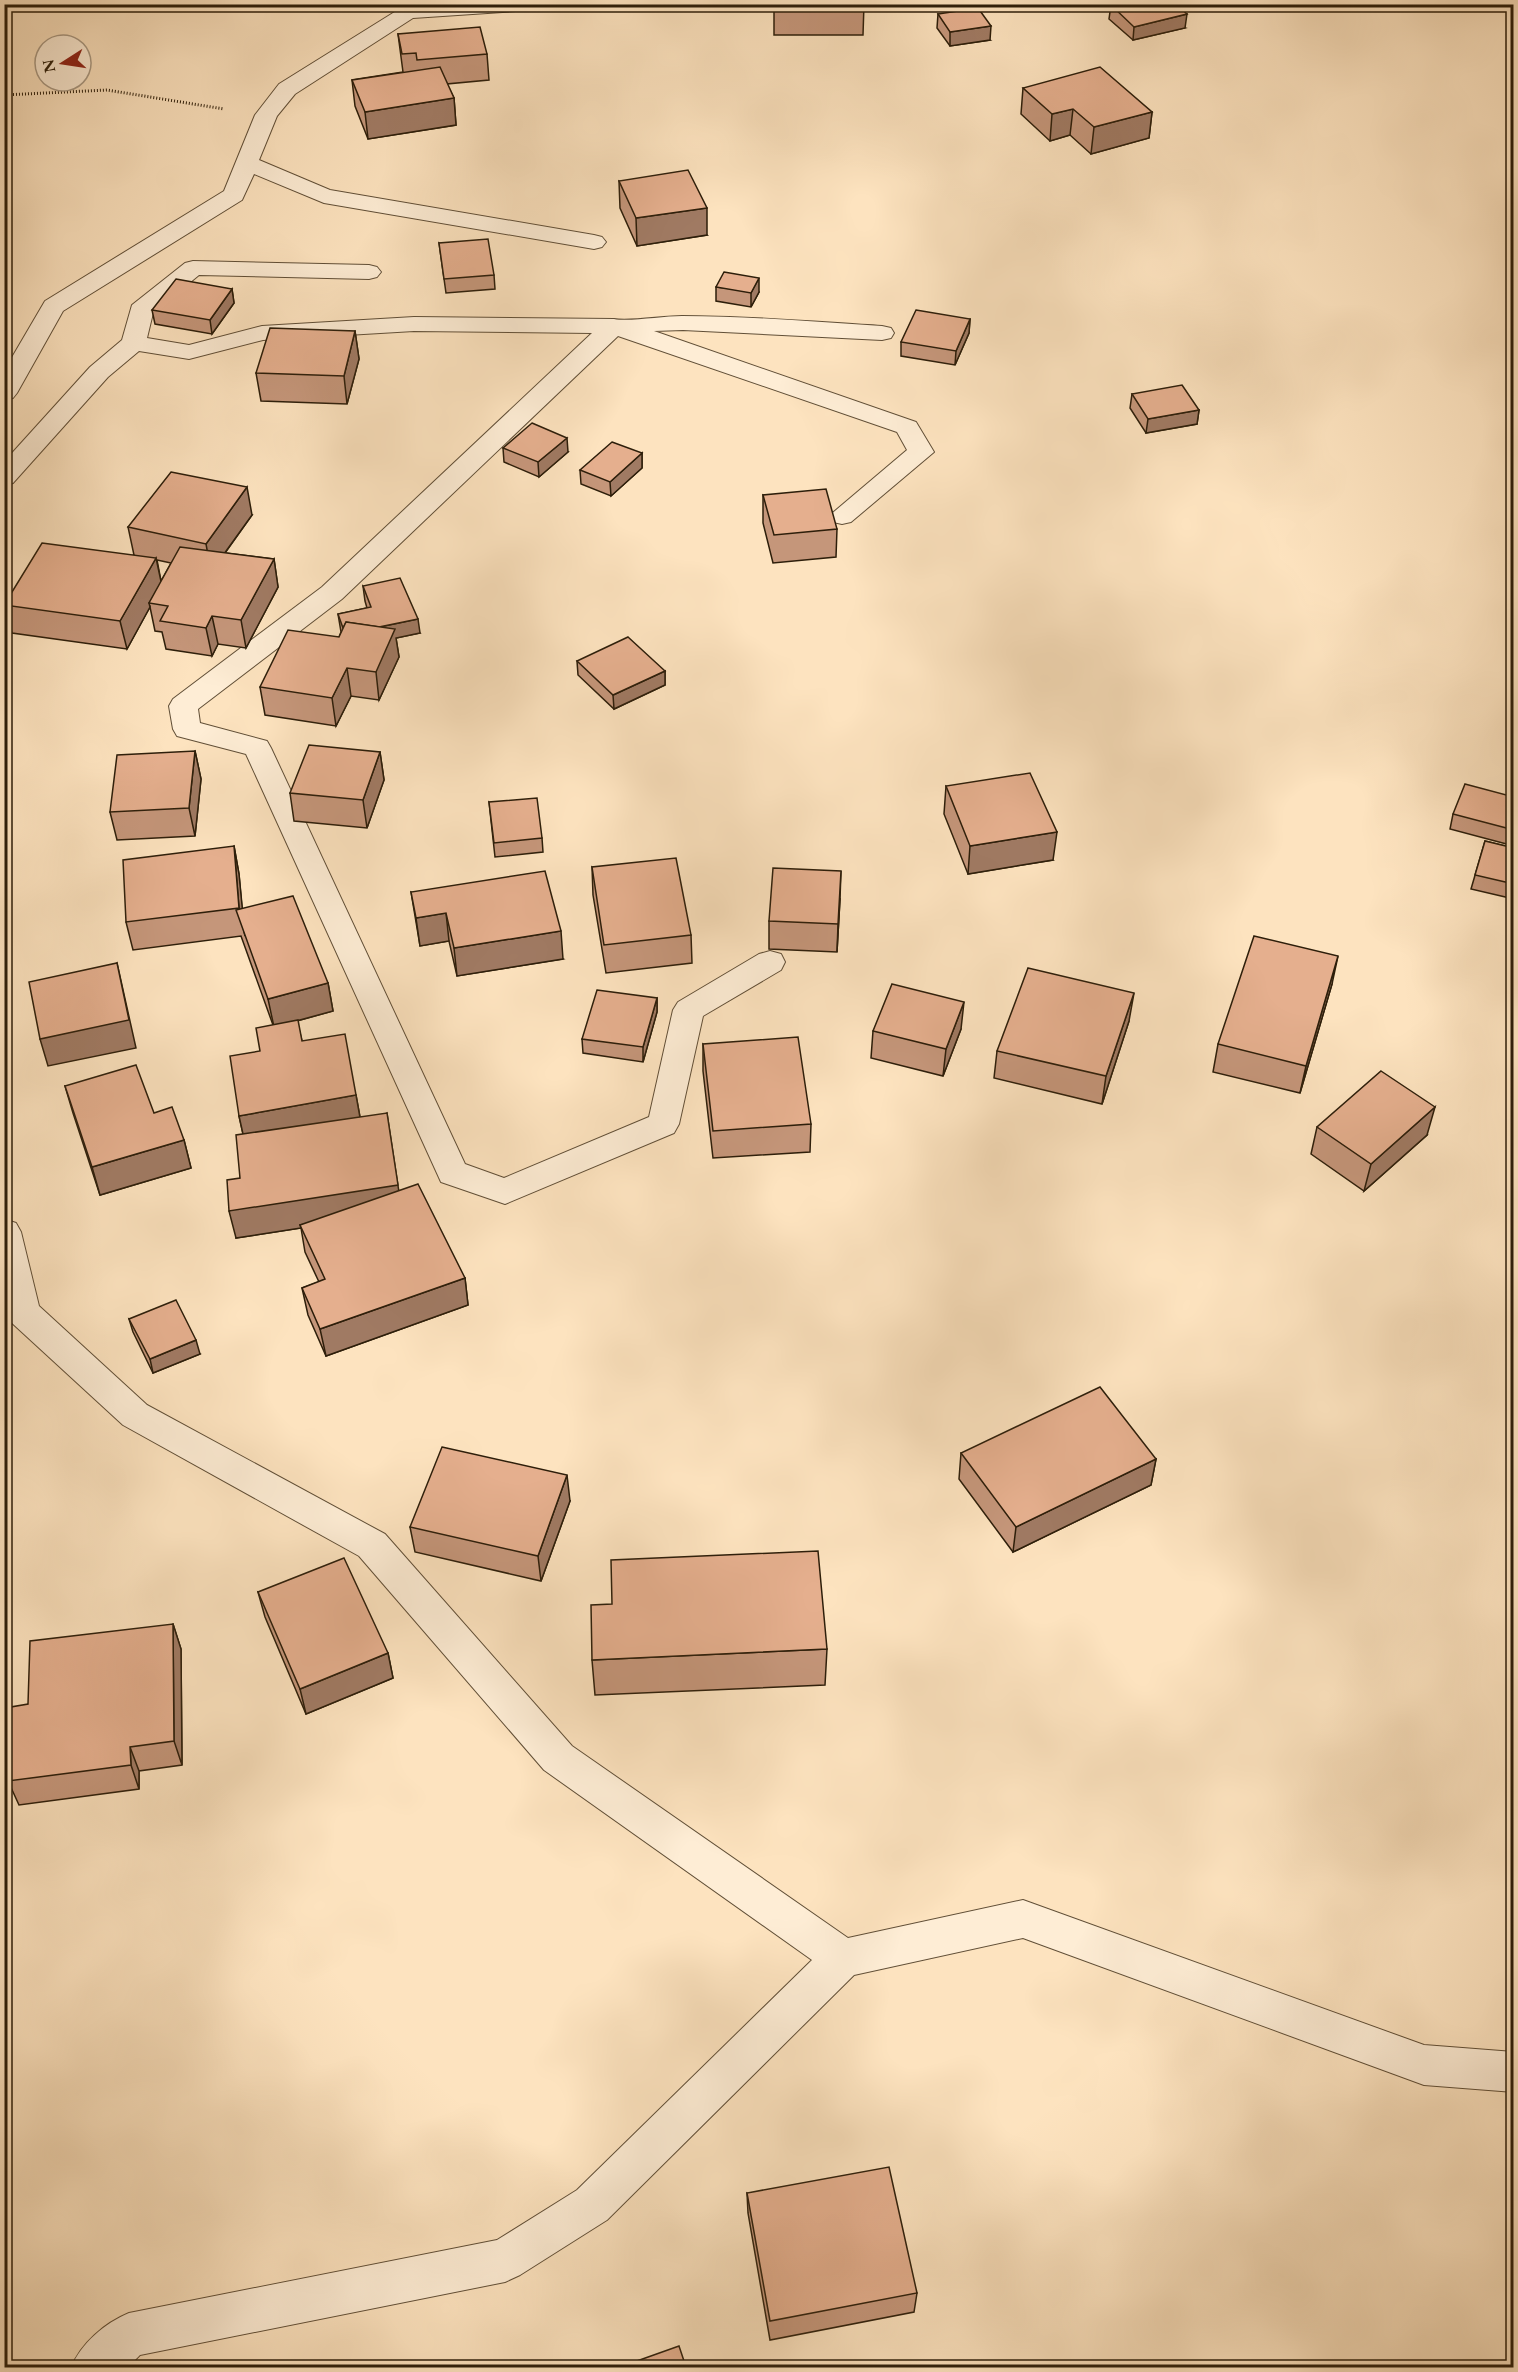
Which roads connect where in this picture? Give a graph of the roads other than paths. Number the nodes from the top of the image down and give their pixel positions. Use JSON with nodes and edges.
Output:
{"nodes":[{"id":1,"x":531,"y":4,"type":"edge"},
{"id":2,"x":247,"y":163,"type":"junction"},
{"id":3,"x":594,"y":242,"type":"dead end"},
{"id":4,"x":369,"y":272,"type":"dead end"},
{"id":5,"x":614,"y":326,"type":"junction"},
{"id":6,"x":882,"y":333,"type":"dead end"},
{"id":7,"x":134,"y":344,"type":"junction"},
{"id":8,"x":4,"y":393,"type":"edge"},
{"id":9,"x":4,"y":478,"type":"edge"},
{"id":10,"x":842,"y":516,"type":"dead end"},
{"id":11,"x":770,"y":962,"type":"dead end"},
{"id":12,"x":4,"y":1232,"type":"edge"},
{"id":13,"x":843,"y":1958,"type":"junction"},
{"id":14,"x":1514,"y":2072,"type":"edge"},
{"id":15,"x":93,"y":2367,"type":"edge"}],
"edges":[{"from":1,"to":2,"type":"street"},
{"from":2,"to":3,"type":"street"},
{"from":2,"to":8,"type":"street"},
{"from":4,"to":7,"type":"street"},
{"from":5,"to":6,"type":"street"},
{"from":5,"to":7,"type":"street"},
{"from":5,"to":10,"type":"street"},
{"from":5,"to":11,"type":"street"},
{"from":7,"to":9,"type":"street"},
{"from":12,"to":13,"type":"street"},
{"from":13,"to":14,"type":"street"},
{"from":13,"to":15,"type":"street"}]}
